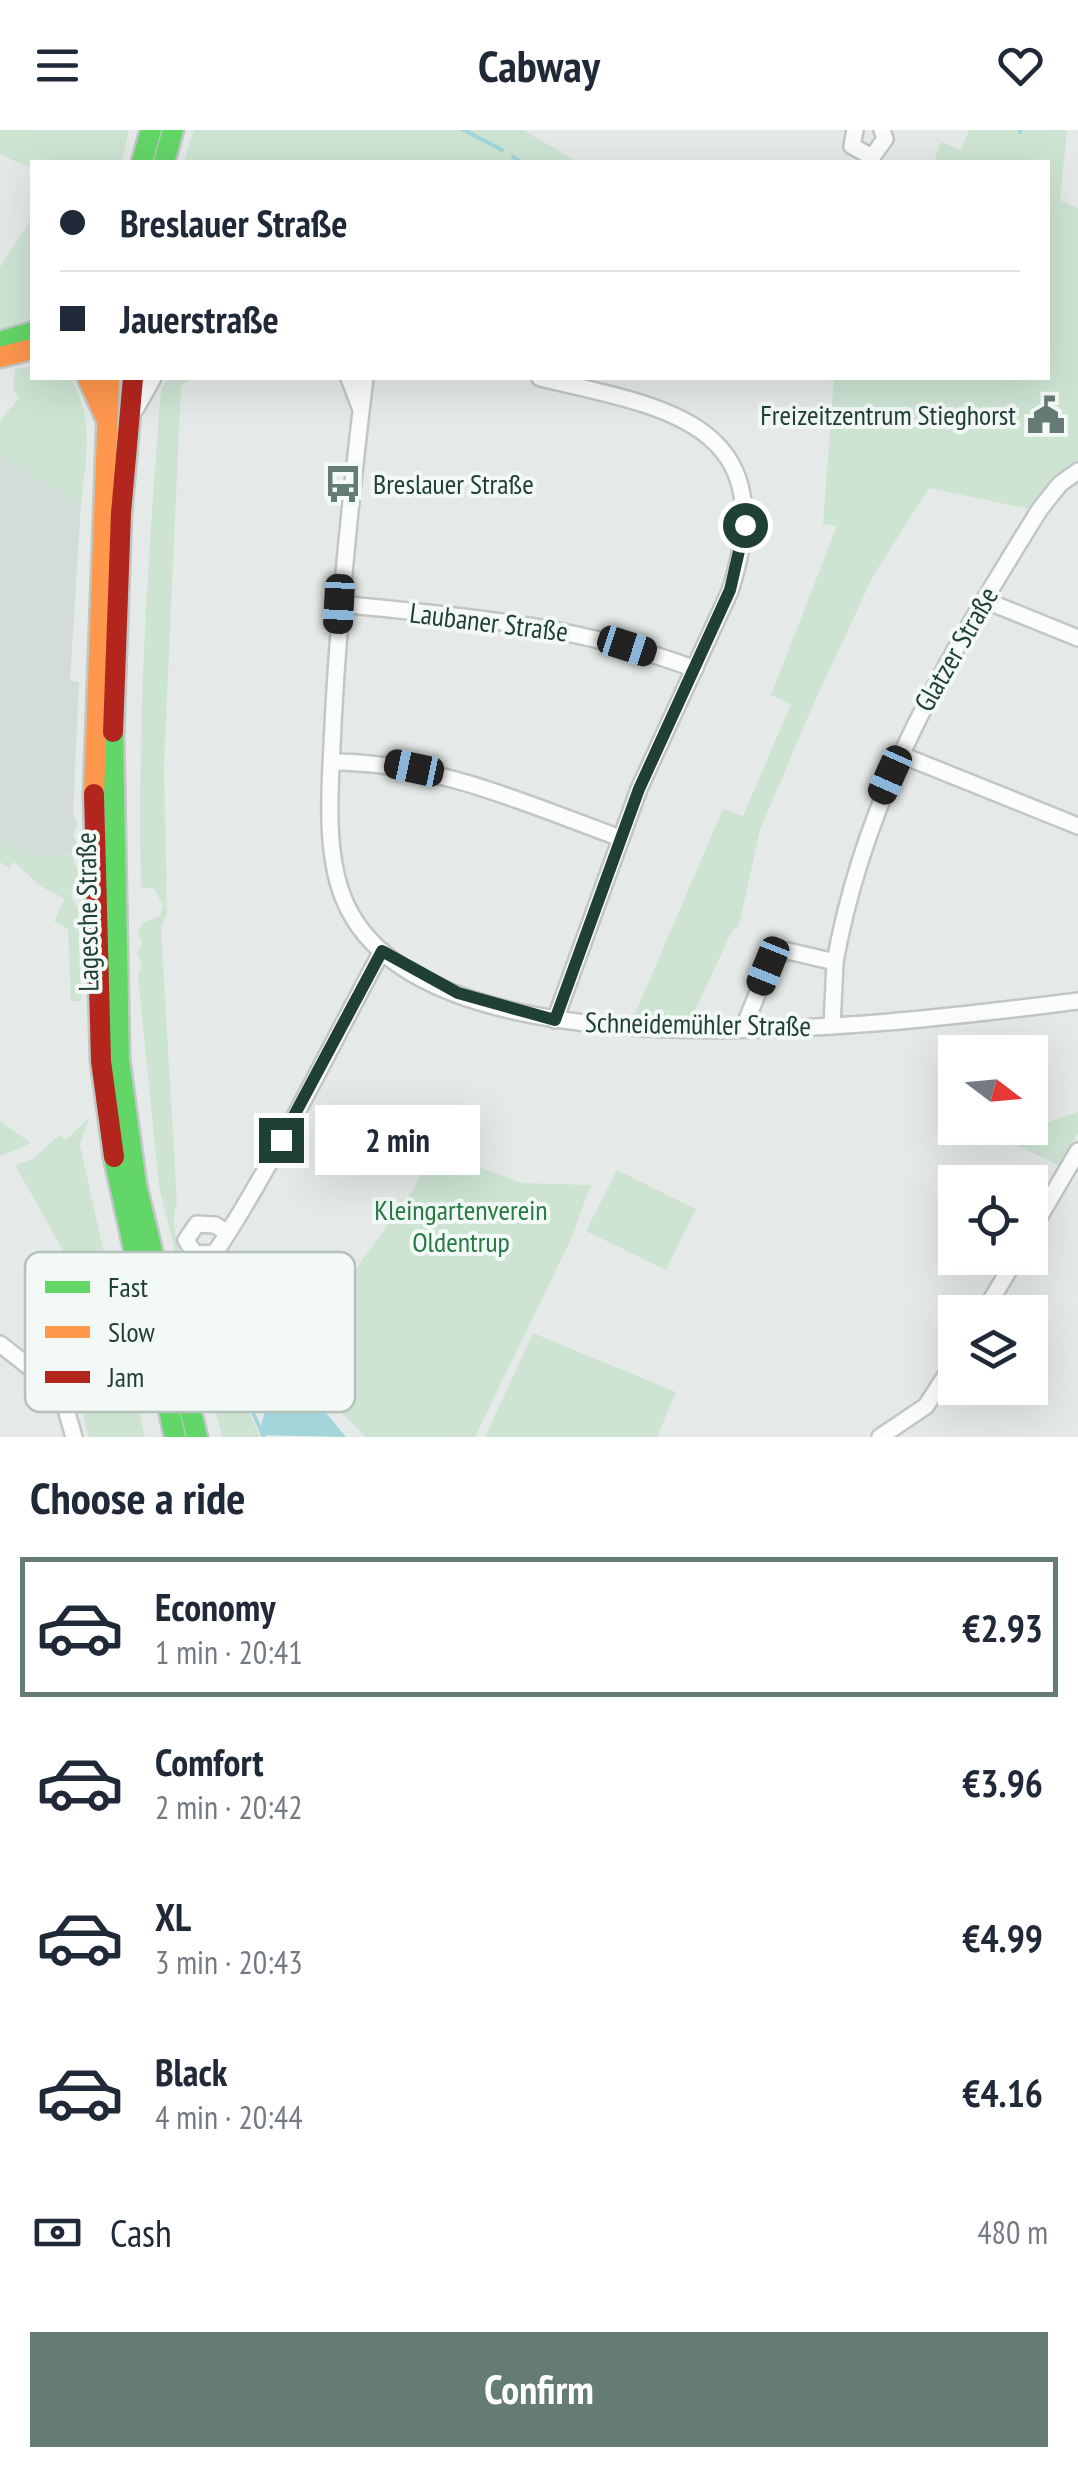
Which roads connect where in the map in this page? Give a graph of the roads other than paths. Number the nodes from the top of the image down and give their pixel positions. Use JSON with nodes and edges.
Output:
{"nodes":[{"id":1,"x":152,"y":130,"type":"edge"},
{"id":2,"x":173,"y":130,"type":"edge"},
{"id":3,"x":855,"y":130,"type":"edge"},
{"id":4,"x":882,"y":130,"type":"edge"},
{"id":5,"x":143,"y":160,"type":"edge"},
{"id":6,"x":165,"y":160,"type":"edge"},
{"id":7,"x":30,"y":333,"type":"edge"},
{"id":8,"x":0,"y":342,"type":"edge"},
{"id":9,"x":30,"y":350,"type":"edge"},
{"id":10,"x":0,"y":357,"type":"edge"},
{"id":11,"x":89,"y":380,"type":"edge"},
{"id":12,"x":109,"y":380,"type":"edge"},
{"id":13,"x":132,"y":380,"type":"edge"},
{"id":14,"x":151,"y":380,"type":"edge"},
{"id":15,"x":349,"y":380,"type":"edge"},
{"id":16,"x":365,"y":380,"type":"edge"},
{"id":17,"x":547,"y":380,"type":"edge"},
{"id":18,"x":361,"y":411,"type":"junction"},
{"id":19,"x":117,"y":425,"type":"junction"},
{"id":20,"x":1078,"y":471,"type":"edge"},
{"id":21,"x":984,"y":600,"type":"junction"},
{"id":22,"x":339,"y":604,"type":"junction"},
{"id":23,"x":1078,"y":638,"type":"edge"},
{"id":24,"x":694,"y":669,"type":"junction"},
{"id":25,"x":899,"y":754,"type":"junction"},
{"id":26,"x":332,"y":762,"type":"junction"},
{"id":27,"x":1078,"y":826,"type":"edge"},
{"id":28,"x":620,"y":838,"type":"junction"},
{"id":29,"x":382,"y":951,"type":"junction"},
{"id":30,"x":835,"y":962,"type":"junction"},
{"id":31,"x":1078,"y":1001,"type":"edge"},
{"id":32,"x":555,"y":1020,"type":"junction"},
{"id":33,"x":832,"y":1026,"type":"junction"},
{"id":34,"x":743,"y":1029,"type":"junction"},
{"id":35,"x":1078,"y":1151,"type":"edge"},
{"id":36,"x":1048,"y":1202,"type":"edge"},
{"id":37,"x":228,"y":1233,"type":"dead end"},
{"id":38,"x":132,"y":1252,"type":"edge"},
{"id":39,"x":152,"y":1252,"type":"edge"},
{"id":40,"x":0,"y":1344,"type":"edge"},
{"id":41,"x":25,"y":1364,"type":"edge"},
{"id":42,"x":938,"y":1387,"type":"edge"},
{"id":43,"x":67,"y":1412,"type":"edge"},
{"id":44,"x":168,"y":1412,"type":"edge"},
{"id":45,"x":191,"y":1412,"type":"edge"},
{"id":46,"x":74,"y":1437,"type":"edge"},
{"id":47,"x":174,"y":1437,"type":"edge"},
{"id":48,"x":197,"y":1437,"type":"edge"},
{"id":49,"x":880,"y":1437,"type":"edge"}],
"edges":[{"from":1,"to":5,"type":"main road"},
{"from":2,"to":6,"type":"main road"},
{"from":3,"to":4,"type":"street"},
{"from":7,"to":8,"type":"main road"},
{"from":9,"to":10,"type":"main road"},
{"from":11,"to":19,"type":"main road"},
{"from":12,"to":19,"type":"main road","name":"Lagesche Straße"},
{"from":13,"to":19,"type":"main road","name":"Lagesche Straße"},
{"from":14,"to":19,"type":"street"},
{"from":15,"to":18,"type":"street"},
{"from":16,"to":18,"type":"street","name":"Schneidemühler Straße"},
{"from":17,"to":24,"type":"street"},
{"from":18,"to":22,"type":"street","name":"Schneidemühler Straße"},
{"from":19,"to":38,"type":"main road","name":"Lagesche Straße"},
{"from":19,"to":39,"type":"main road","name":"Lagesche Straße"},
{"from":20,"to":21,"type":"street","name":"Glatzer Straße"},
{"from":21,"to":23,"type":"street"},
{"from":21,"to":25,"type":"street","name":"Glatzer Straße"},
{"from":22,"to":24,"type":"street","name":"Laubaner Straße"},
{"from":22,"to":26,"type":"street","name":"Schneidemühler Straße"},
{"from":24,"to":28,"type":"street"},
{"from":25,"to":27,"type":"street"},
{"from":25,"to":30,"type":"street","name":"Glatzer Straße"},
{"from":26,"to":28,"type":"street"},
{"from":26,"to":29,"type":"street","name":"Schneidemühler Straße"},
{"from":28,"to":32,"type":"street"},
{"from":29,"to":32,"type":"street","name":"Schneidemühler Straße"},
{"from":29,"to":37,"type":"street"},
{"from":30,"to":33,"type":"street","name":"Glatzer Straße"},
{"from":30,"to":34,"type":"street"},
{"from":31,"to":33,"type":"street","name":"Schneidemühler Straße"},
{"from":32,"to":34,"type":"street","name":"Schneidemühler Straße"},
{"from":33,"to":34,"type":"street","name":"Schneidemühler Straße"},
{"from":35,"to":36,"type":"street"},
{"from":40,"to":41,"type":"street"},
{"from":42,"to":49,"type":"street"},
{"from":43,"to":46,"type":"street"},
{"from":44,"to":47,"type":"main road","name":"Lagesche Straße"},
{"from":45,"to":48,"type":"main road","name":"Lagesche Straße"}]}
